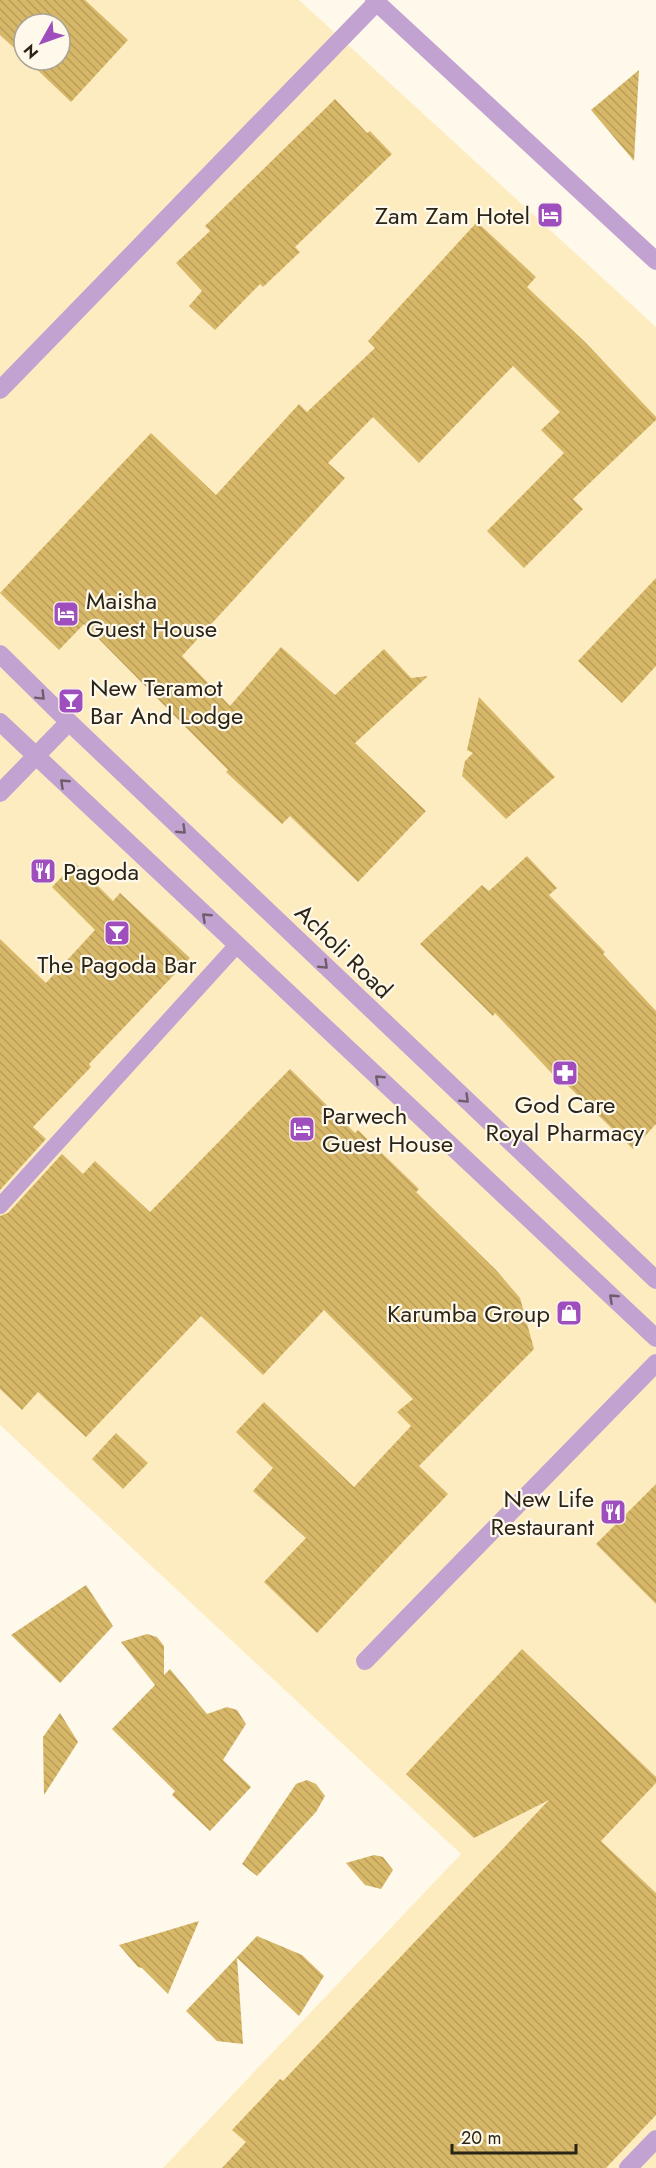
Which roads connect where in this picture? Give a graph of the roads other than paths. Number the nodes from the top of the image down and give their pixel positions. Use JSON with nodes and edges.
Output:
{"nodes":[{"id":1,"x":376,"y":1,"type":"edge"},
{"id":2,"x":656,"y":261,"type":"edge"},
{"id":3,"x":0,"y":390,"type":"edge"},
{"id":4,"x":0,"y":654,"type":"edge"},
{"id":5,"x":0,"y":722,"type":"edge"},
{"id":6,"x":69,"y":723,"type":"junction"},
{"id":7,"x":36,"y":756,"type":"junction"},
{"id":8,"x":0,"y":793,"type":"edge"},
{"id":9,"x":237,"y":945,"type":"junction"},
{"id":10,"x":0,"y":1206,"type":"edge"},
{"id":11,"x":656,"y":1280,"type":"edge"},
{"id":12,"x":656,"y":1338,"type":"edge"},
{"id":13,"x":656,"y":1364,"type":"edge"},
{"id":14,"x":365,"y":1660,"type":"dead end"},
{"id":15,"x":656,"y":2139,"type":"edge"},
{"id":16,"x":628,"y":2168,"type":"edge"}],
"edges":[{"from":1,"to":2,"type":"street"},
{"from":1,"to":3,"type":"street"},
{"from":4,"to":6,"type":"street","name":"Acholi Road","one_way":true},
{"from":5,"to":7,"type":"street"},
{"from":6,"to":7,"type":"street"},
{"from":6,"to":11,"type":"street","name":"Acholi Road","one_way":true},
{"from":7,"to":8,"type":"street"},
{"from":9,"to":7,"type":"street","one_way":true},
{"from":9,"to":10,"type":"lane"},
{"from":12,"to":9,"type":"street","one_way":true},
{"from":13,"to":14,"type":"street"},
{"from":15,"to":16,"type":"street"}]}
